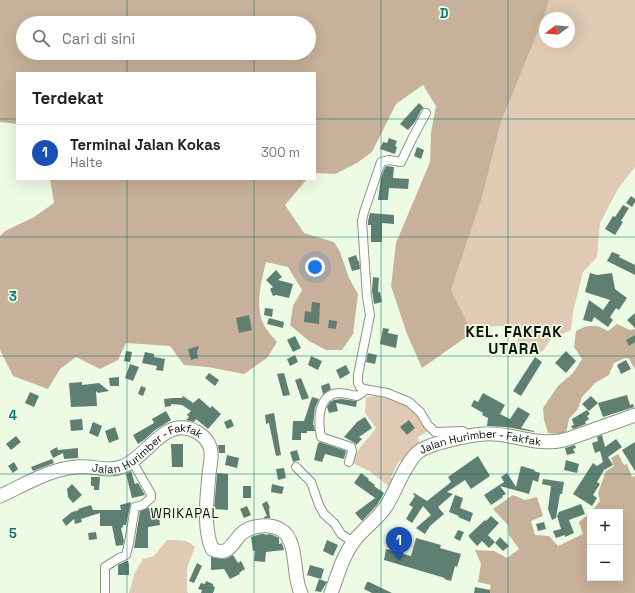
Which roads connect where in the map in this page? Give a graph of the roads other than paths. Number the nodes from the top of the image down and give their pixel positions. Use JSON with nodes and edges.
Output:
{"nodes":[{"id":1,"x":426,"y":113,"type":"dead end"},
{"id":2,"x":364,"y":389,"type":"junction"},
{"id":3,"x":635,"y":415,"type":"edge"},
{"id":4,"x":467,"y":437,"type":"junction"},
{"id":5,"x":132,"y":461,"type":"junction"},
{"id":6,"x":348,"y":462,"type":"dead end"},
{"id":7,"x":296,"y":467,"type":"dead end"},
{"id":8,"x":0,"y":496,"type":"edge"},
{"id":9,"x":353,"y":542,"type":"junction"},
{"id":10,"x":105,"y":593,"type":"edge"},
{"id":11,"x":301,"y":593,"type":"edge"},
{"id":12,"x":331,"y":593,"type":"edge"}],
"edges":[{"from":1,"to":2,"type":"street"},
{"from":2,"to":4,"type":"street"},
{"from":2,"to":6,"type":"street"},
{"from":3,"to":4,"type":"main road","name":"Jalan Hurimber - Fakfak"},
{"from":4,"to":9,"type":"main road","name":"Jalan Hurimber - Fakfak"},
{"from":5,"to":8,"type":"main road","name":"Jalan Hurimber - Fakfak"},
{"from":5,"to":10,"type":"street"},
{"from":5,"to":11,"type":"main road","name":"Jalan Hurimber - Fakfak"},
{"from":7,"to":9,"type":"street"},
{"from":9,"to":12,"type":"main road","name":"Jalan Hurimber - Fakfak"}]}
